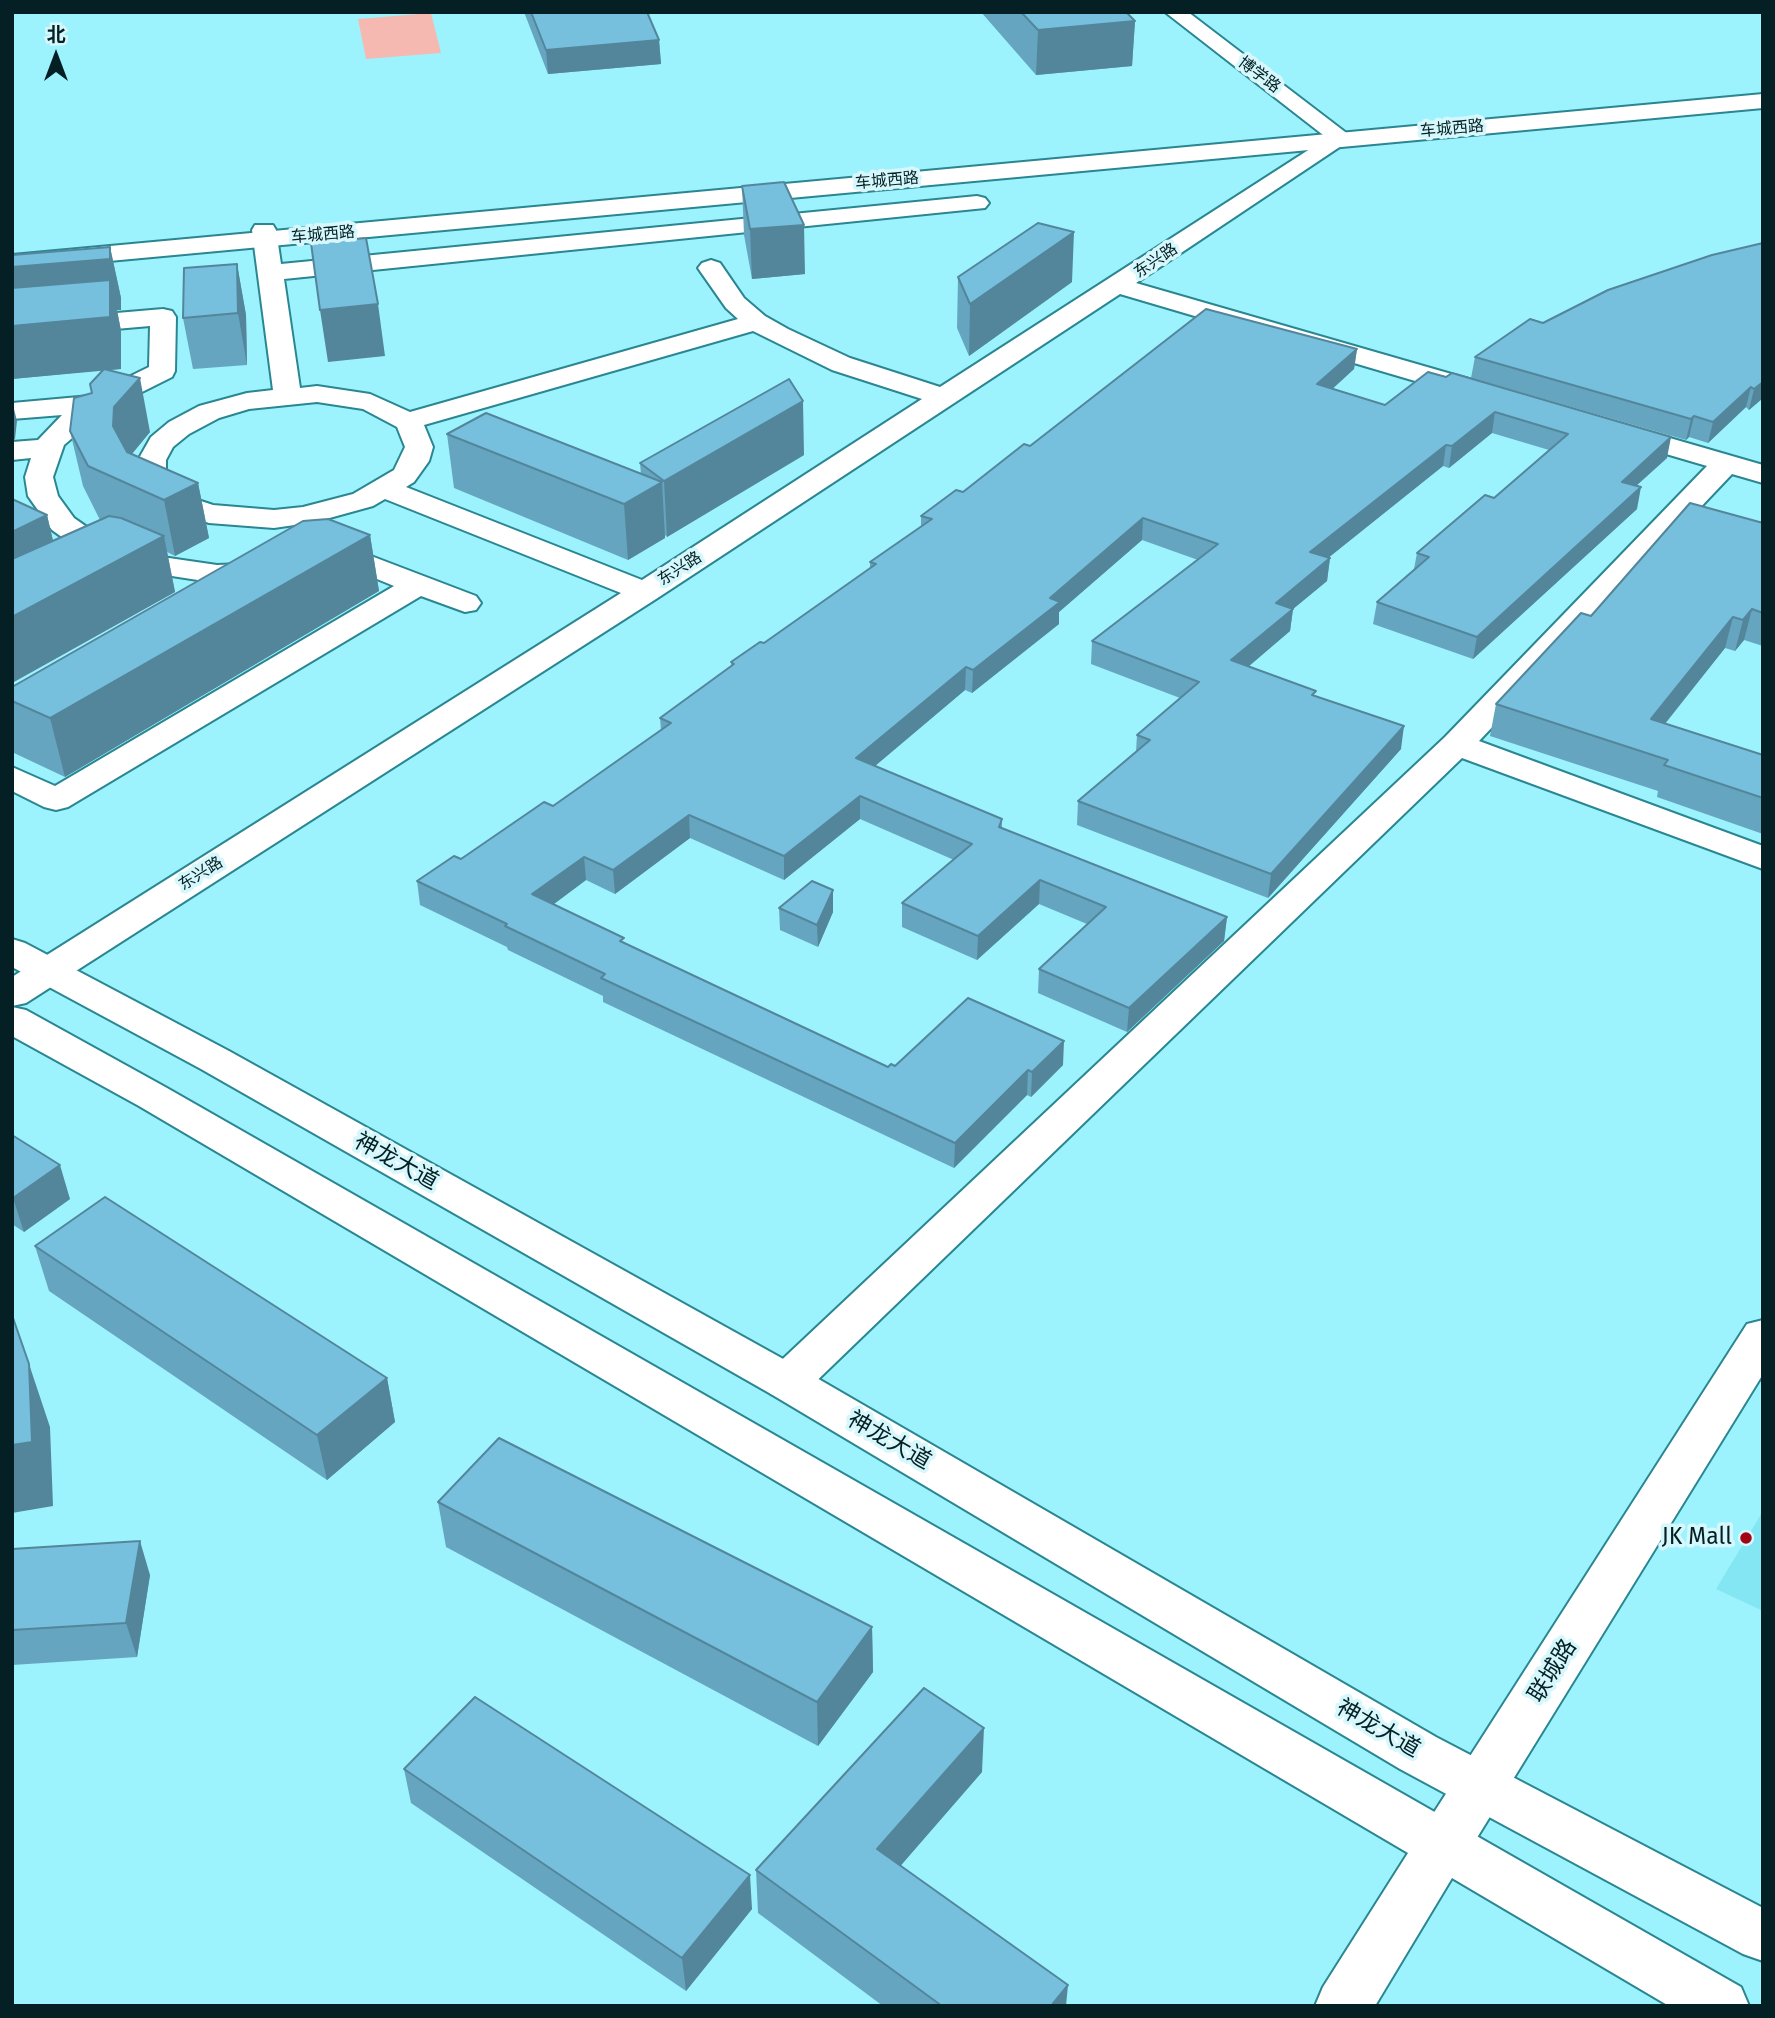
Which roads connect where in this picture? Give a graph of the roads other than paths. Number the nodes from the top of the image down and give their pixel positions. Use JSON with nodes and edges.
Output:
{"nodes":[{"id":1,"x":1175,"y":12,"type":"edge"},
{"id":2,"x":1763,"y":92,"type":"edge"},
{"id":3,"x":1763,"y":101,"type":"edge"},
{"id":4,"x":1337,"y":134,"type":"junction"},
{"id":5,"x":977,"y":203,"type":"dead end"},
{"id":6,"x":265,"y":235,"type":"junction"},
{"id":7,"x":12,"y":251,"type":"edge"},
{"id":8,"x":12,"y":263,"type":"edge"},
{"id":9,"x":711,"y":268,"type":"dead end"},
{"id":10,"x":271,"y":273,"type":"junction"},
{"id":11,"x":1119,"y":286,"type":"junction"},
{"id":12,"x":756,"y":322,"type":"junction"},
{"id":13,"x":12,"y":330,"type":"edge"},
{"id":14,"x":93,"y":344,"type":"edge"},
{"id":15,"x":12,"y":351,"type":"edge"},
{"id":16,"x":287,"y":395,"type":"junction"},
{"id":17,"x":942,"y":397,"type":"junction"},
{"id":18,"x":1502,"y":397,"type":"edge"},
{"id":19,"x":96,"y":404,"type":"junction"},
{"id":20,"x":12,"y":411,"type":"edge"},
{"id":21,"x":407,"y":421,"type":"junction"},
{"id":22,"x":1594,"y":425,"type":"edge"},
{"id":23,"x":179,"y":428,"type":"junction"},
{"id":24,"x":48,"y":447,"type":"junction"},
{"id":25,"x":12,"y":451,"type":"edge"},
{"id":26,"x":1726,"y":463,"type":"junction"},
{"id":27,"x":1763,"y":474,"type":"edge"},
{"id":28,"x":26,"y":478,"type":"edge"},
{"id":29,"x":386,"y":489,"type":"junction"},
{"id":30,"x":243,"y":518,"type":"junction"},
{"id":31,"x":112,"y":559,"type":"junction"},
{"id":32,"x":223,"y":573,"type":"junction"},
{"id":33,"x":79,"y":576,"type":"edge"},
{"id":34,"x":419,"y":584,"type":"junction"},
{"id":35,"x":645,"y":592,"type":"junction"},
{"id":36,"x":190,"y":600,"type":"edge"},
{"id":37,"x":465,"y":603,"type":"dead end"},
{"id":38,"x":1457,"y":744,"type":"junction"},
{"id":39,"x":12,"y":777,"type":"edge"},
{"id":40,"x":1763,"y":858,"type":"edge"},
{"id":41,"x":24,"y":972,"type":"edge"},
{"id":42,"x":12,"y":1019,"type":"edge"},
{"id":43,"x":1763,"y":1336,"type":"edge"},
{"id":44,"x":787,"y":1382,"type":"junction"},
{"id":45,"x":1480,"y":1786,"type":"junction"},
{"id":46,"x":1443,"y":1845,"type":"junction"},
{"id":47,"x":1763,"y":1936,"type":"edge"},
{"id":48,"x":1343,"y":2006,"type":"edge"},
{"id":49,"x":1721,"y":2006,"type":"edge"}],
"edges":[{"from":1,"to":4,"type":"main road","name":"博学路"},
{"from":2,"to":4,"type":"main road","name":"车城西路"},
{"from":3,"to":4,"type":"main road","name":"车城西路"},
{"from":4,"to":6,"type":"main road","name":"车城西路"},
{"from":4,"to":11,"type":"main road","name":"东兴路"},
{"from":5,"to":10,"type":"main road"},
{"from":6,"to":7,"type":"main road","name":"车城西路"},
{"from":6,"to":8,"type":"main road","name":"车城西路"},
{"from":6,"to":10,"type":"main road"},
{"from":9,"to":12,"type":"main road"},
{"from":10,"to":16,"type":"main road"},
{"from":11,"to":17,"type":"main road","name":"东兴路"},
{"from":11,"to":18,"type":"main road"},
{"from":12,"to":17,"type":"main road"},
{"from":12,"to":21,"type":"main road"},
{"from":13,"to":19,"type":"main road"},
{"from":14,"to":15,"type":"main road"},
{"from":16,"to":21,"type":"main road"},
{"from":16,"to":23,"type":"main road"},
{"from":17,"to":35,"type":"main road","name":"东兴路"},
{"from":19,"to":20,"type":"main road"},
{"from":19,"to":23,"type":"main road"},
{"from":19,"to":24,"type":"main road"},
{"from":21,"to":29,"type":"main road"},
{"from":22,"to":26,"type":"main road"},
{"from":23,"to":30,"type":"main road"},
{"from":24,"to":25,"type":"main road"},
{"from":24,"to":28,"type":"main road"},
{"from":26,"to":27,"type":"main road"},
{"from":26,"to":38,"type":"main road"},
{"from":28,"to":31,"type":"main road"},
{"from":29,"to":30,"type":"main road"},
{"from":29,"to":35,"type":"main road"},
{"from":30,"to":32,"type":"main road"},
{"from":31,"to":32,"type":"main road"},
{"from":31,"to":33,"type":"main road"},
{"from":32,"to":34,"type":"main road"},
{"from":32,"to":36,"type":"main road"},
{"from":34,"to":37,"type":"main road"},
{"from":34,"to":39,"type":"main road"},
{"from":35,"to":41,"type":"main road","name":"东兴路"},
{"from":38,"to":40,"type":"main road"},
{"from":38,"to":44,"type":"main road"},
{"from":41,"to":44,"type":"main road","name":"神龙大道"},
{"from":42,"to":46,"type":"main road"},
{"from":43,"to":45,"type":"main road","name":"联城路"},
{"from":44,"to":45,"type":"main road","name":"神龙大道"},
{"from":45,"to":46,"type":"main road","name":"联城路"},
{"from":45,"to":47,"type":"main road","name":"神龙大道"},
{"from":46,"to":48,"type":"main road","name":"联城路"},
{"from":46,"to":49,"type":"main road"}]}
